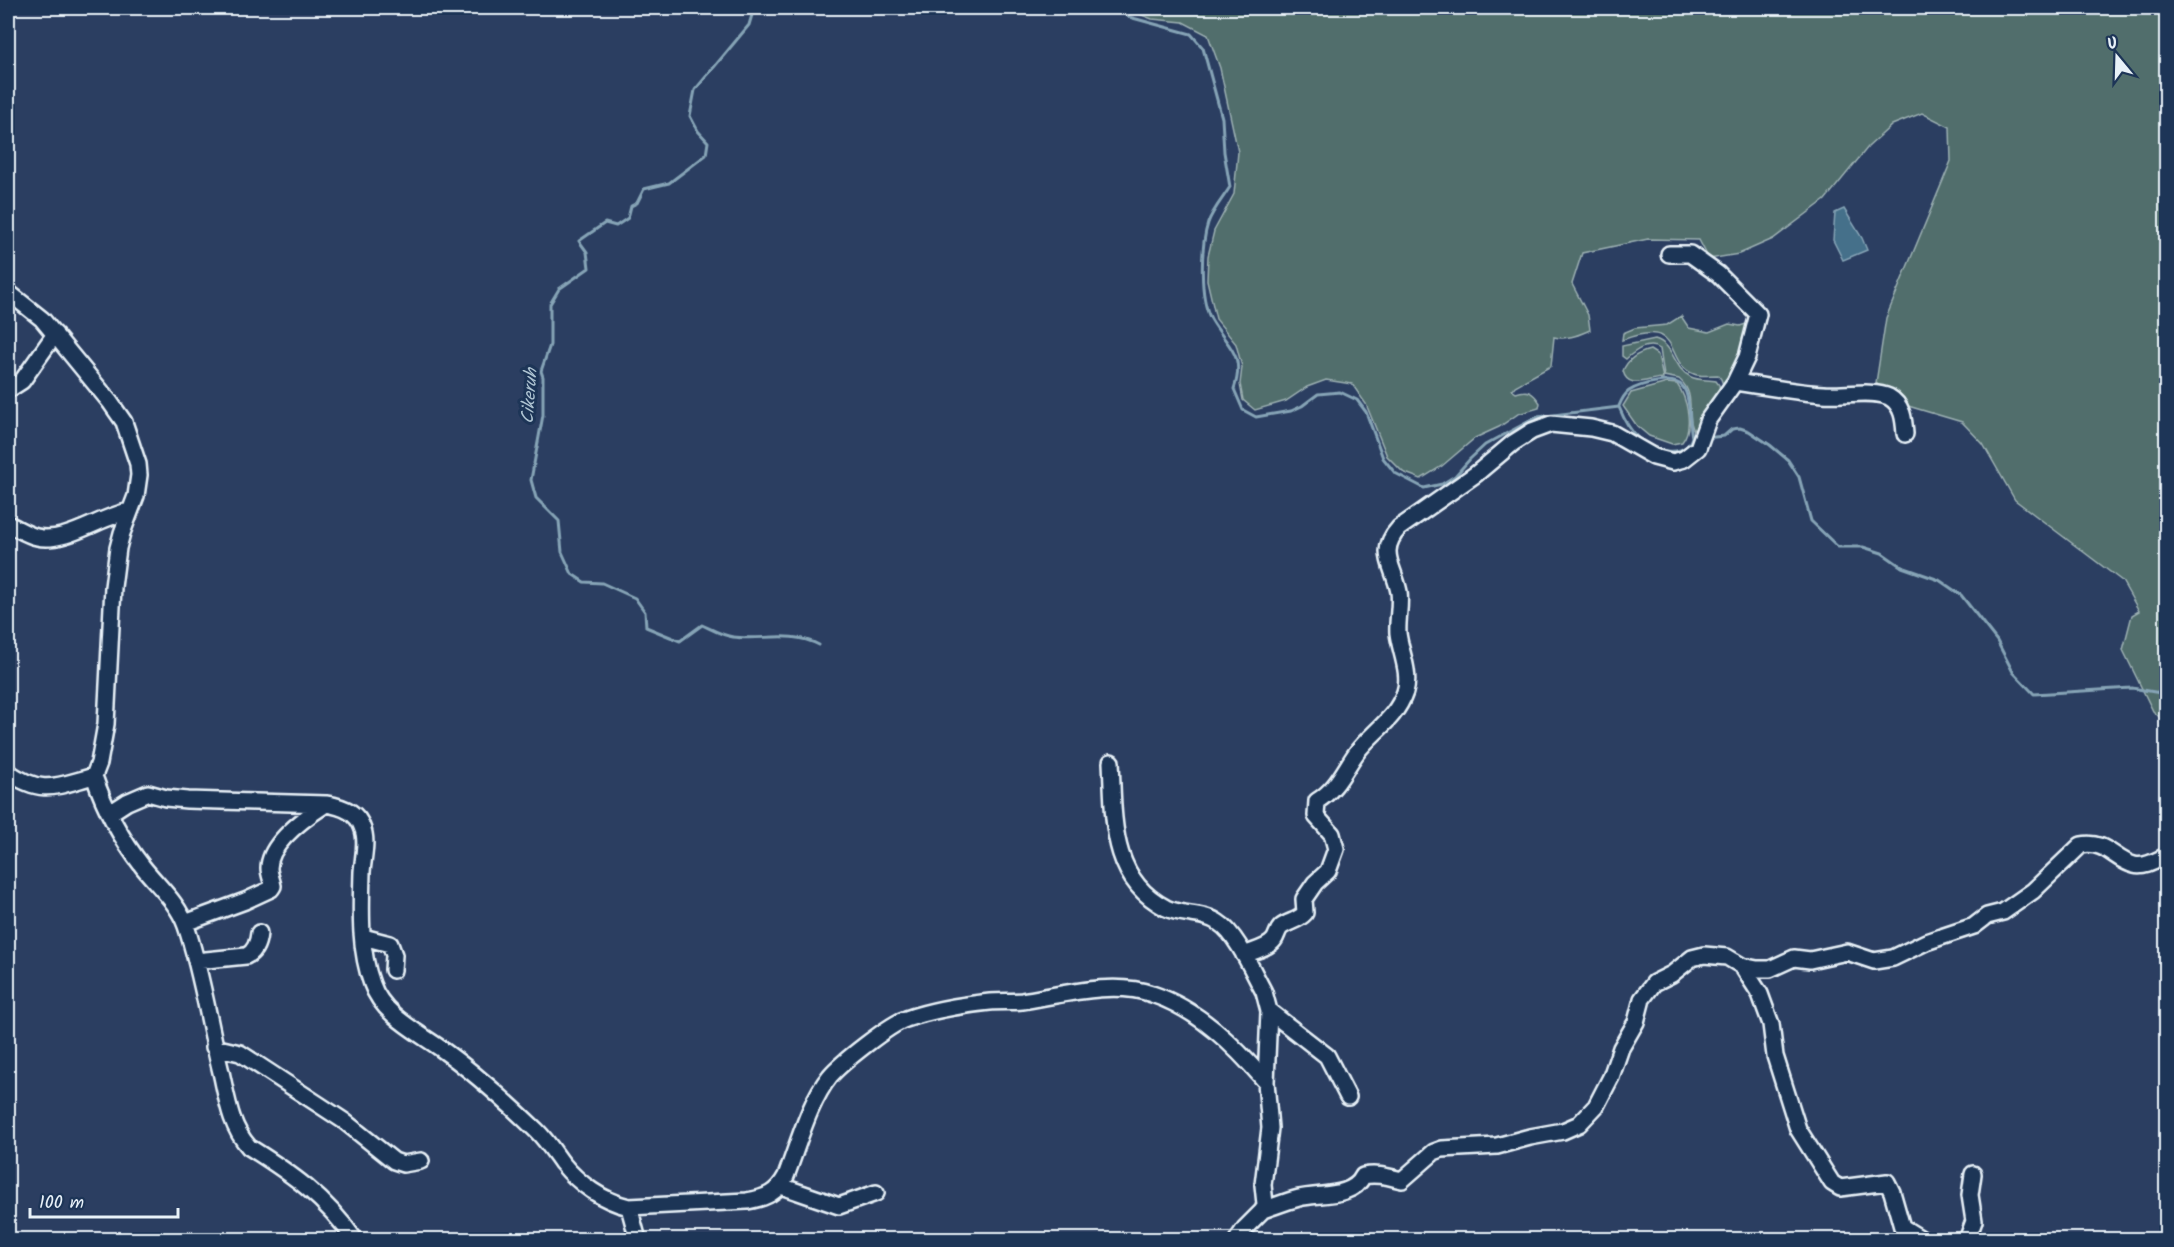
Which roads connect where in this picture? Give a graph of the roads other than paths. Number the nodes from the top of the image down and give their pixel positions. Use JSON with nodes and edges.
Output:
{"nodes":[{"id":1,"x":1669,"y":254,"type":"dead end"},
{"id":2,"x":8,"y":292,"type":"edge"},
{"id":3,"x":55,"y":334,"type":"junction"},
{"id":4,"x":1735,"y":382,"type":"junction"},
{"id":5,"x":8,"y":390,"type":"edge"},
{"id":6,"x":1905,"y":434,"type":"dead end"},
{"id":7,"x":130,"y":511,"type":"junction"},
{"id":8,"x":8,"y":524,"type":"edge"},
{"id":9,"x":1111,"y":762,"type":"dead end"},
{"id":10,"x":8,"y":772,"type":"edge"},
{"id":11,"x":94,"y":776,"type":"junction"},
{"id":12,"x":326,"y":804,"type":"junction"},
{"id":13,"x":110,"y":813,"type":"junction"},
{"id":14,"x":2166,"y":856,"type":"edge"},
{"id":15,"x":185,"y":923,"type":"junction"},
{"id":16,"x":259,"y":933,"type":"dead end"},
{"id":17,"x":363,"y":937,"type":"junction"},
{"id":18,"x":1244,"y":955,"type":"junction"},
{"id":19,"x":196,"y":961,"type":"junction"},
{"id":20,"x":1742,"y":966,"type":"junction"},
{"id":21,"x":393,"y":970,"type":"dead end"},
{"id":22,"x":1269,"y":1011,"type":"junction"},
{"id":23,"x":214,"y":1047,"type":"junction"},
{"id":24,"x":1266,"y":1082,"type":"junction"},
{"id":25,"x":1348,"y":1097,"type":"dead end"},
{"id":26,"x":421,"y":1161,"type":"dead end"},
{"id":27,"x":1973,"y":1174,"type":"dead end"},
{"id":28,"x":781,"y":1186,"type":"junction"},
{"id":29,"x":876,"y":1193,"type":"dead end"},
{"id":30,"x":629,"y":1207,"type":"junction"},
{"id":31,"x":1263,"y":1210,"type":"junction"},
{"id":32,"x":355,"y":1239,"type":"edge"},
{"id":33,"x":638,"y":1239,"type":"edge"},
{"id":34,"x":1236,"y":1239,"type":"edge"},
{"id":35,"x":1923,"y":1239,"type":"edge"},
{"id":36,"x":1967,"y":1239,"type":"edge"}],
"edges":[{"from":1,"to":4,"type":"street"},
{"from":2,"to":3,"type":"street"},
{"from":3,"to":5,"type":"street"},
{"from":3,"to":7,"type":"street"},
{"from":4,"to":6,"type":"street"},
{"from":4,"to":18,"type":"street"},
{"from":7,"to":8,"type":"street"},
{"from":7,"to":11,"type":"street"},
{"from":9,"to":18,"type":"street"},
{"from":10,"to":11,"type":"street"},
{"from":11,"to":13,"type":"street"},
{"from":12,"to":13,"type":"street"},
{"from":12,"to":15,"type":"street"},
{"from":12,"to":17,"type":"street"},
{"from":13,"to":15,"type":"street"},
{"from":14,"to":20,"type":"street"},
{"from":15,"to":19,"type":"street"},
{"from":16,"to":19,"type":"street"},
{"from":17,"to":21,"type":"street"},
{"from":17,"to":30,"type":"street"},
{"from":18,"to":22,"type":"street"},
{"from":19,"to":23,"type":"street"},
{"from":20,"to":31,"type":"street"},
{"from":20,"to":35,"type":"street"},
{"from":22,"to":24,"type":"street"},
{"from":22,"to":25,"type":"street"},
{"from":23,"to":26,"type":"street"},
{"from":23,"to":32,"type":"street"},
{"from":24,"to":28,"type":"street"},
{"from":24,"to":31,"type":"street"},
{"from":27,"to":36,"type":"street"},
{"from":28,"to":29,"type":"street"},
{"from":28,"to":30,"type":"street"},
{"from":30,"to":33,"type":"street"},
{"from":31,"to":34,"type":"street"}]}
